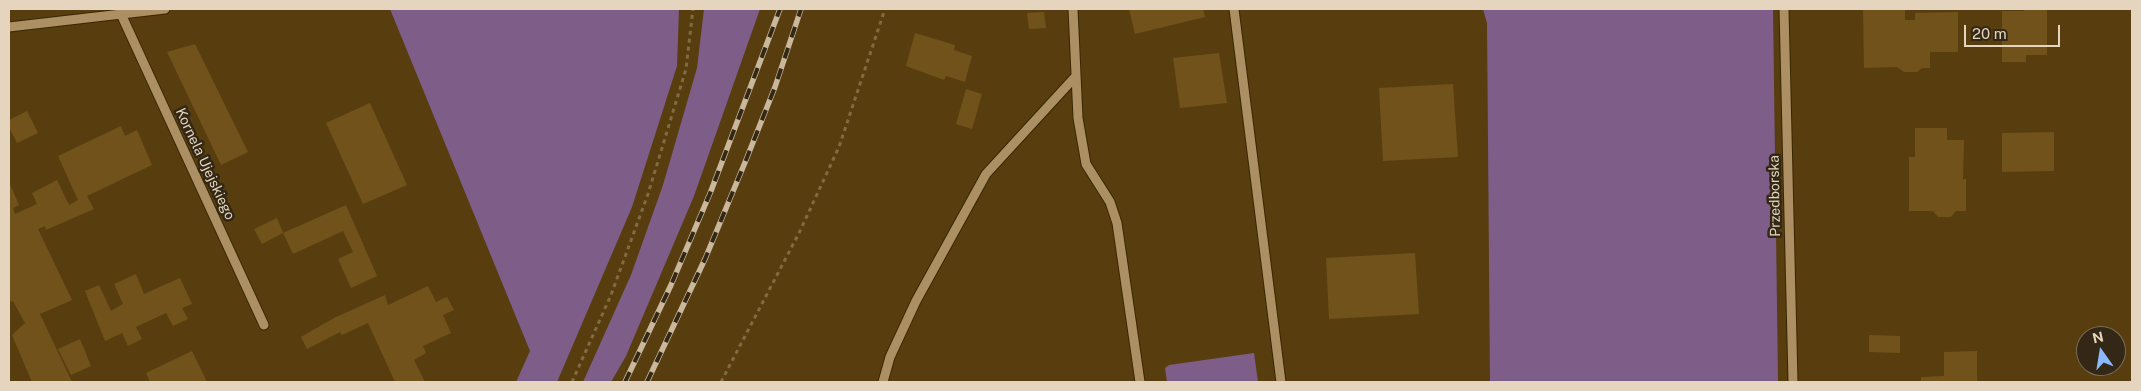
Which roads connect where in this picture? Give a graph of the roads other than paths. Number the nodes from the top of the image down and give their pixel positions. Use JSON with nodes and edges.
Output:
{"nodes":[{"id":1,"x":165,"y":9,"type":"edge"},
{"id":2,"x":1073,"y":9,"type":"edge"},
{"id":3,"x":1234,"y":9,"type":"edge"},
{"id":4,"x":1784,"y":9,"type":"edge"},
{"id":5,"x":121,"y":14,"type":"junction"},
{"id":6,"x":9,"y":27,"type":"edge"},
{"id":7,"x":1075,"y":77,"type":"junction"},
{"id":8,"x":264,"y":325,"type":"dead end"},
{"id":9,"x":883,"y":382,"type":"edge"},
{"id":10,"x":1140,"y":382,"type":"edge"},
{"id":11,"x":1281,"y":382,"type":"edge"},
{"id":12,"x":1793,"y":382,"type":"edge"}],
"edges":[{"from":1,"to":5,"type":"street"},
{"from":2,"to":7,"type":"street"},
{"from":3,"to":11,"type":"street"},
{"from":4,"to":12,"type":"street","name":"Przedborska"},
{"from":5,"to":6,"type":"street"},
{"from":5,"to":8,"type":"street","name":"Kornela Ujejskiego"},
{"from":7,"to":9,"type":"street"},
{"from":7,"to":10,"type":"street"}]}
